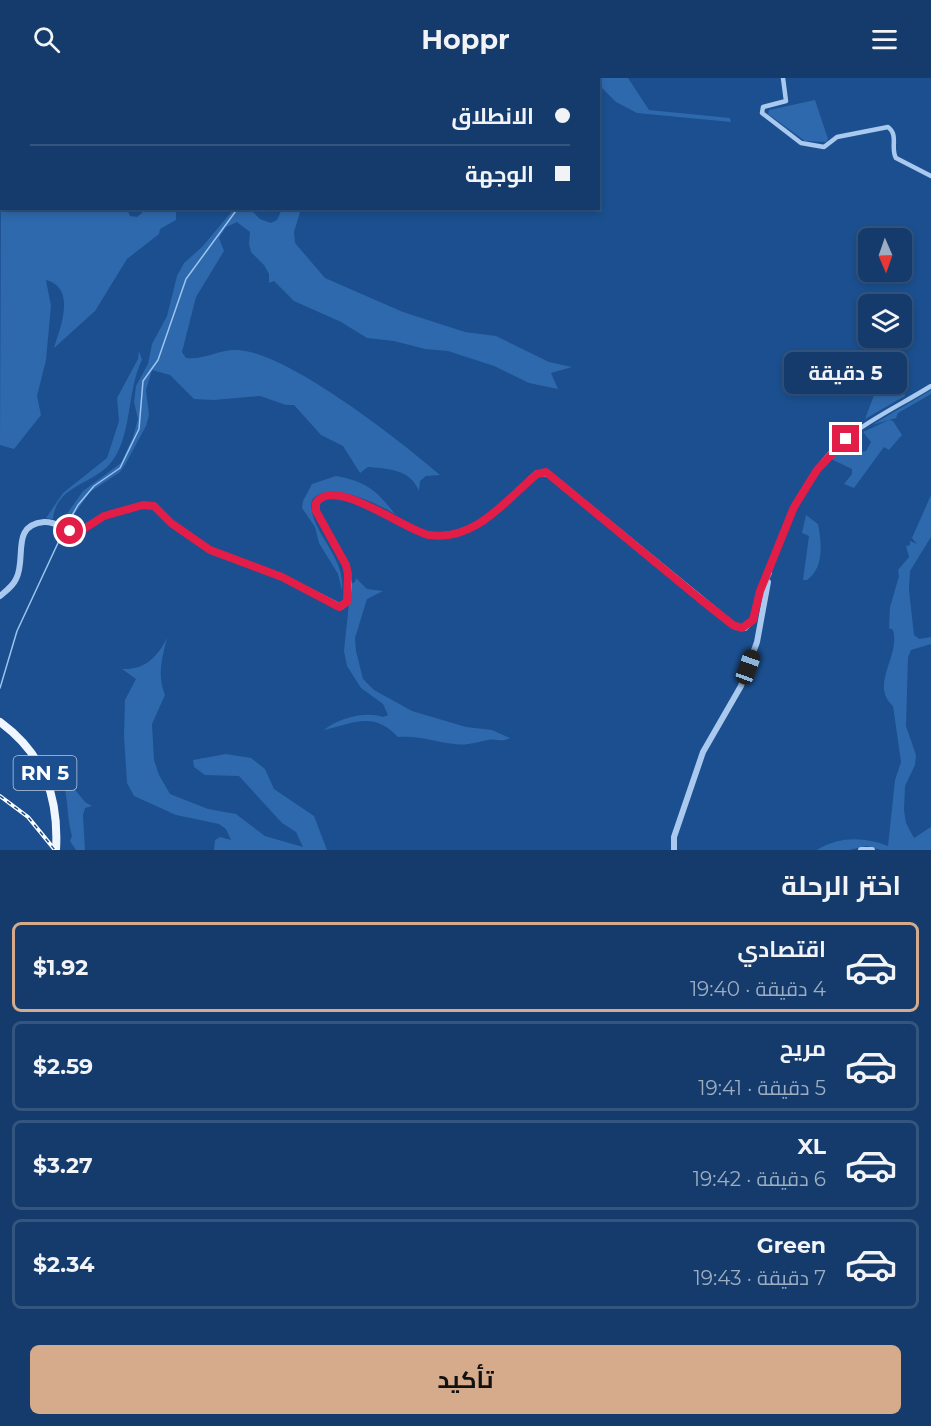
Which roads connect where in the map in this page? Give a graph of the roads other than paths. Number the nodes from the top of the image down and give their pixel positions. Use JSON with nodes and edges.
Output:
{"nodes":[{"id":1,"x":783,"y":78,"type":"edge"},
{"id":2,"x":931,"y":176,"type":"edge"},
{"id":3,"x":931,"y":386,"type":"edge"},
{"id":4,"x":769,"y":573,"type":"junction"},
{"id":5,"x":0,"y":596,"type":"edge"},
{"id":6,"x":0,"y":722,"type":"edge"},
{"id":7,"x":56,"y":850,"type":"edge"},
{"id":8,"x":674,"y":850,"type":"edge"},
{"id":9,"x":861,"y":850,"type":"edge"},
{"id":10,"x":872,"y":850,"type":"edge"}],
"edges":[{"from":1,"to":2,"type":"street"},
{"from":3,"to":4,"type":"street"},
{"from":4,"to":5,"type":"street"},
{"from":4,"to":8,"type":"street"},
{"from":6,"to":7,"type":"main road","number":"RN 5"},
{"from":9,"to":10,"type":"street"}]}
